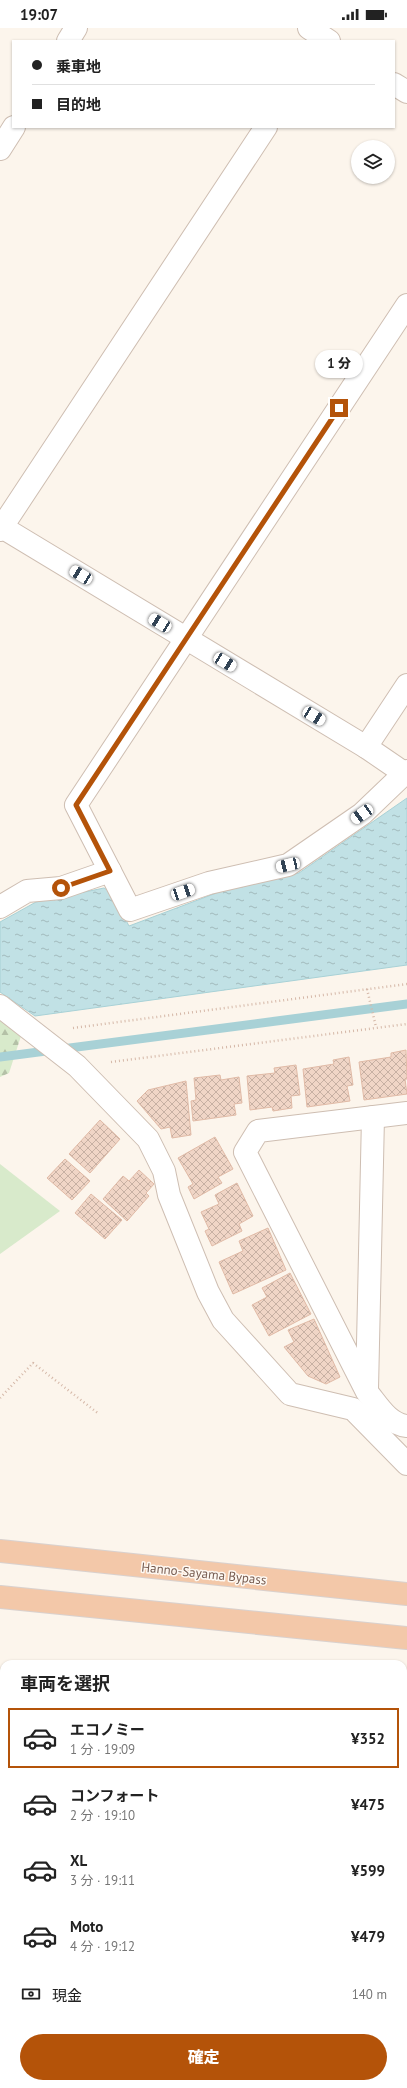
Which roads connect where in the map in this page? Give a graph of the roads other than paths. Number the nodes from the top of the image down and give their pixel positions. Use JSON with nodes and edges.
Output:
{"nodes":[{"id":1,"x":76,"y":28,"type":"edge"},
{"id":2,"x":69,"y":40,"type":"edge"},
{"id":3,"x":395,"y":85,"type":"edge"},
{"id":4,"x":407,"y":92,"type":"edge"},
{"id":5,"x":13,"y":128,"type":"edge"},
{"id":6,"x":265,"y":128,"type":"edge"},
{"id":7,"x":0,"y":149,"type":"edge"},
{"id":8,"x":407,"y":305,"type":"edge"},
{"id":9,"x":1,"y":527,"type":"edge"},
{"id":10,"x":186,"y":639,"type":"junction"},
{"id":11,"x":407,"y":685,"type":"edge"},
{"id":12,"x":366,"y":748,"type":"junction"},
{"id":13,"x":405,"y":772,"type":"edge"},
{"id":14,"x":110,"y":871,"type":"junction"},
{"id":15,"x":0,"y":907,"type":"edge"},
{"id":16,"x":0,"y":1006,"type":"edge"},
{"id":17,"x":407,"y":1113,"type":"edge"},
{"id":18,"x":373,"y":1117,"type":"junction"},
{"id":19,"x":367,"y":1392,"type":"junction"},
{"id":20,"x":407,"y":1426,"type":"edge"},
{"id":21,"x":407,"y":1464,"type":"edge"},
{"id":22,"x":0,"y":1551,"type":"edge"},
{"id":23,"x":407,"y":1594,"type":"edge"},
{"id":24,"x":0,"y":1597,"type":"edge"},
{"id":25,"x":407,"y":1638,"type":"edge"}],
"edges":[{"from":1,"to":2,"type":"street"},
{"from":3,"to":4,"type":"street"},
{"from":5,"to":7,"type":"street"},
{"from":6,"to":9,"type":"street"},
{"from":8,"to":10,"type":"street"},
{"from":9,"to":10,"type":"street"},
{"from":10,"to":12,"type":"street"},
{"from":10,"to":14,"type":"street"},
{"from":11,"to":12,"type":"street"},
{"from":12,"to":13,"type":"street"},
{"from":13,"to":14,"type":"street"},
{"from":14,"to":15,"type":"street"},
{"from":16,"to":21,"type":"street"},
{"from":17,"to":18,"type":"street"},
{"from":18,"to":19,"type":"street"},
{"from":18,"to":19,"type":"street"},
{"from":19,"to":20,"type":"street"},
{"from":22,"to":23,"type":"highway","name":"Hanno-Sayama Bypass"},
{"from":24,"to":25,"type":"highway"}]}
